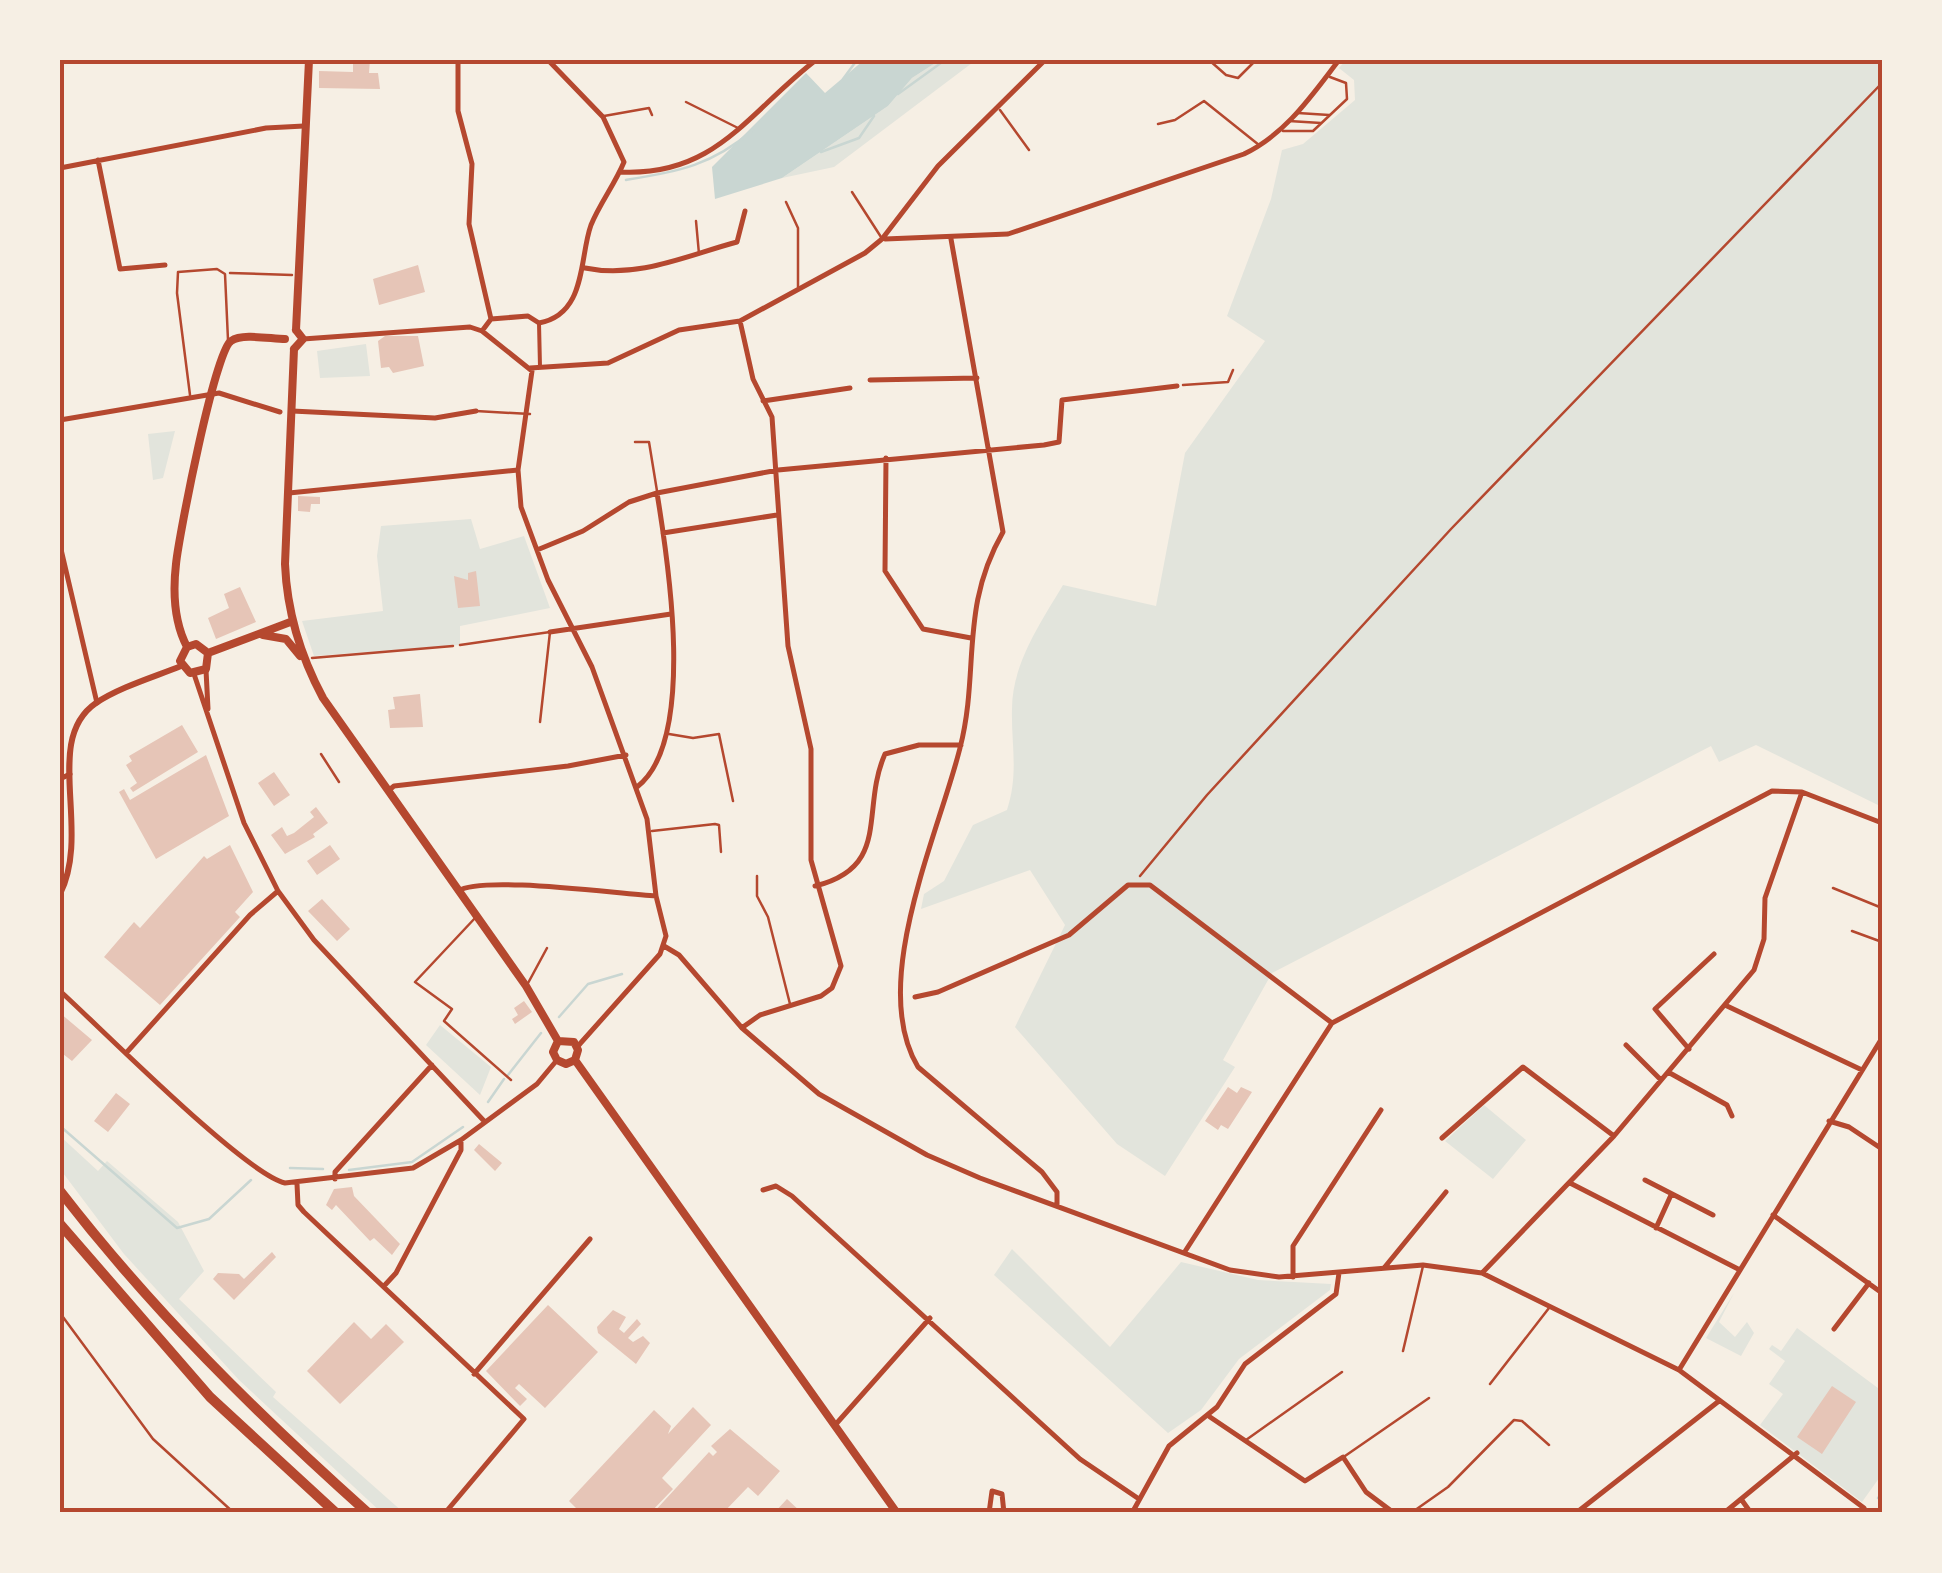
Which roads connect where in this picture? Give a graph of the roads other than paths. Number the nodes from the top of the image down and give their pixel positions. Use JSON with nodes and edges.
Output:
{"nodes":[{"id":1,"x":309,"y":60,"type":"edge"},
{"id":2,"x":458,"y":60,"type":"edge"},
{"id":3,"x":548,"y":60,"type":"edge"},
{"id":4,"x":816,"y":60,"type":"edge"},
{"id":5,"x":1045,"y":60,"type":"edge"},
{"id":6,"x":1209,"y":60,"type":"edge"},
{"id":7,"x":1256,"y":60,"type":"edge"},
{"id":8,"x":1339,"y":60,"type":"edge"},
{"id":9,"x":1328,"y":76,"type":"junction"},
{"id":10,"x":686,"y":102,"type":"dead end"},
{"id":11,"x":1305,"y":104,"type":"junction"},
{"id":12,"x":1314,"y":104,"type":"dead end"},
{"id":13,"x":999,"y":108,"type":"junction"},
{"id":14,"x":1297,"y":112,"type":"junction"},
{"id":15,"x":652,"y":115,"type":"dead end"},
{"id":16,"x":1331,"y":115,"type":"junction"},
{"id":17,"x":603,"y":116,"type":"junction"},
{"id":18,"x":1288,"y":122,"type":"junction"},
{"id":19,"x":1322,"y":123,"type":"junction"},
{"id":20,"x":1158,"y":124,"type":"dead end"},
{"id":21,"x":307,"y":126,"type":"junction"},
{"id":22,"x":740,"y":129,"type":"junction"},
{"id":23,"x":1279,"y":131,"type":"junction"},
{"id":24,"x":1260,"y":146,"type":"junction"},
{"id":25,"x":1029,"y":150,"type":"dead end"},
{"id":26,"x":98,"y":160,"type":"junction"},
{"id":27,"x":60,"y":168,"type":"edge"},
{"id":28,"x":620,"y":172,"type":"junction"},
{"id":29,"x":852,"y":192,"type":"dead end"},
{"id":30,"x":786,"y":202,"type":"dead end"},
{"id":31,"x":746,"y":211,"type":"dead end"},
{"id":32,"x":696,"y":221,"type":"dead end"},
{"id":33,"x":882,"y":239,"type":"junction"},
{"id":34,"x":951,"y":239,"type":"junction"},
{"id":35,"x":699,"y":256,"type":"junction"},
{"id":36,"x":165,"y":265,"type":"dead end"},
{"id":37,"x":585,"y":268,"type":"junction"},
{"id":38,"x":798,"y":288,"type":"junction"},
{"id":39,"x":491,"y":319,"type":"junction"},
{"id":40,"x":740,"y":321,"type":"junction"},
{"id":41,"x":539,"y":323,"type":"junction"},
{"id":42,"x":296,"y":330,"type":"junction"},
{"id":43,"x":482,"y":331,"type":"junction"},
{"id":44,"x":285,"y":339,"type":"junction"},
{"id":45,"x":303,"y":340,"type":"junction"},
{"id":46,"x":230,"y":342,"type":"junction"},
{"id":47,"x":294,"y":349,"type":"junction"},
{"id":48,"x":540,"y":367,"type":"junction"},
{"id":49,"x":530,"y":368,"type":"junction"},
{"id":50,"x":977,"y":378,"type":"junction"},
{"id":51,"x":870,"y":380,"type":"dead end"},
{"id":52,"x":1176,"y":386,"type":"road end"},
{"id":53,"x":850,"y":388,"type":"dead end"},
{"id":54,"x":212,"y":393,"type":"junction"},
{"id":55,"x":190,"y":397,"type":"junction"},
{"id":56,"x":762,"y":401,"type":"junction"},
{"id":57,"x":292,"y":411,"type":"junction"},
{"id":58,"x":476,"y":411,"type":"joint"},
{"id":59,"x":280,"y":412,"type":"dead end"},
{"id":60,"x":530,"y":414,"type":"junction"},
{"id":61,"x":60,"y":420,"type":"edge"},
{"id":62,"x":635,"y":442,"type":"dead end"},
{"id":63,"x":991,"y":449,"type":"junction"},
{"id":64,"x":886,"y":457,"type":"junction"},
{"id":65,"x":518,"y":470,"type":"junction"},
{"id":66,"x":778,"y":470,"type":"junction"},
{"id":67,"x":657,"y":492,"type":"junction"},
{"id":68,"x":289,"y":493,"type":"junction"},
{"id":69,"x":778,"y":515,"type":"junction"},
{"id":70,"x":664,"y":533,"type":"junction"},
{"id":71,"x":60,"y":545,"type":"edge"},
{"id":72,"x":536,"y":550,"type":"junction"},
{"id":73,"x":671,"y":614,"type":"junction"},
{"id":74,"x":294,"y":620,"type":"junction"},
{"id":75,"x":570,"y":627,"type":"junction"},
{"id":76,"x":550,"y":632,"type":"junction"},
{"id":77,"x":253,"y":636,"type":"junction"},
{"id":78,"x":971,"y":638,"type":"junction"},
{"id":79,"x":460,"y":645,"type":"road end"},
{"id":80,"x":186,"y":646,"type":"junction"},
{"id":81,"x":208,"y":653,"type":"junction"},
{"id":82,"x":308,"y":660,"type":"junction"},
{"id":83,"x":181,"y":666,"type":"junction"},
{"id":84,"x":206,"y":669,"type":"junction"},
{"id":85,"x":194,"y":674,"type":"junction"},
{"id":86,"x":97,"y":703,"type":"junction"},
{"id":87,"x":208,"y":712,"type":"junction"},
{"id":88,"x":540,"y":722,"type":"dead end"},
{"id":89,"x":669,"y":734,"type":"junction"},
{"id":90,"x":961,"y":745,"type":"junction"},
{"id":91,"x":321,"y":754,"type":"dead end"},
{"id":92,"x":626,"y":755,"type":"junction"},
{"id":93,"x":70,"y":774,"type":"junction"},
{"id":94,"x":60,"y":780,"type":"edge"},
{"id":95,"x":339,"y":782,"type":"dead end"},
{"id":96,"x":637,"y":787,"type":"junction"},
{"id":97,"x":388,"y":792,"type":"junction"},
{"id":98,"x":1802,"y":792,"type":"junction"},
{"id":99,"x":732,"y":801,"type":"dead end"},
{"id":100,"x":1882,"y":823,"type":"edge"},
{"id":101,"x":650,"y":831,"type":"junction"},
{"id":102,"x":721,"y":852,"type":"dead end"},
{"id":103,"x":756,"y":876,"type":"dead end"},
{"id":104,"x":815,"y":886,"type":"junction"},
{"id":105,"x":1833,"y":888,"type":"dead end"},
{"id":106,"x":278,"y":890,"type":"junction"},
{"id":107,"x":458,"y":891,"type":"junction"},
{"id":108,"x":60,"y":894,"type":"edge"},
{"id":109,"x":656,"y":896,"type":"junction"},
{"id":110,"x":1882,"y":908,"type":"edge"},
{"id":111,"x":476,"y":917,"type":"junction"},
{"id":112,"x":1852,"y":931,"type":"dead end"},
{"id":113,"x":1882,"y":942,"type":"edge"},
{"id":114,"x":664,"y":946,"type":"junction"},
{"id":115,"x":546,"y":948,"type":"dead end"},
{"id":116,"x":1714,"y":954,"type":"dead end"},
{"id":117,"x":526,"y":986,"type":"junction"},
{"id":118,"x":60,"y":991,"type":"edge"},
{"id":119,"x":915,"y":997,"type":"dead end"},
{"id":120,"x":791,"y":1005,"type":"junction"},
{"id":121,"x":1727,"y":1006,"type":"junction"},
{"id":122,"x":1332,"y":1023,"type":"junction"},
{"id":123,"x":742,"y":1028,"type":"junction"},
{"id":124,"x":1882,"y":1038,"type":"edge"},
{"id":125,"x":558,"y":1042,"type":"junction"},
{"id":126,"x":1626,"y":1045,"type":"dead end"},
{"id":127,"x":577,"y":1046,"type":"junction"},
{"id":128,"x":1689,"y":1049,"type":"junction"},
{"id":129,"x":127,"y":1052,"type":"junction"},
{"id":130,"x":558,"y":1060,"type":"junction"},
{"id":131,"x":575,"y":1060,"type":"junction"},
{"id":132,"x":432,"y":1065,"type":"junction"},
{"id":133,"x":1862,"y":1070,"type":"junction"},
{"id":134,"x":1668,"y":1072,"type":"junction"},
{"id":135,"x":511,"y":1080,"type":"dead end"},
{"id":136,"x":1661,"y":1080,"type":"junction"},
{"id":137,"x":1381,"y":1110,"type":"dead end"},
{"id":138,"x":1732,"y":1116,"type":"dead end"},
{"id":139,"x":1829,"y":1121,"type":"junction"},
{"id":140,"x":485,"y":1122,"type":"junction"},
{"id":141,"x":1614,"y":1136,"type":"junction"},
{"id":142,"x":1442,"y":1138,"type":"dead end"},
{"id":143,"x":461,"y":1140,"type":"junction"},
{"id":144,"x":1882,"y":1149,"type":"edge"},
{"id":145,"x":335,"y":1180,"type":"junction"},
{"id":146,"x":1645,"y":1180,"type":"dead end"},
{"id":147,"x":1570,"y":1183,"type":"junction"},
{"id":148,"x":297,"y":1184,"type":"junction"},
{"id":149,"x":763,"y":1190,"type":"dead end"},
{"id":150,"x":60,"y":1191,"type":"edge"},
{"id":151,"x":1446,"y":1192,"type":"dead end"},
{"id":152,"x":1671,"y":1195,"type":"junction"},
{"id":153,"x":1057,"y":1205,"type":"junction"},
{"id":154,"x":1773,"y":1214,"type":"junction"},
{"id":155,"x":1714,"y":1215,"type":"dead end"},
{"id":156,"x":60,"y":1224,"type":"edge"},
{"id":157,"x":1656,"y":1228,"type":"junction"},
{"id":158,"x":590,"y":1238,"type":"dead end"},
{"id":159,"x":1183,"y":1254,"type":"junction"},
{"id":160,"x":1424,"y":1265,"type":"junction"},
{"id":161,"x":1384,"y":1268,"type":"junction"},
{"id":162,"x":1740,"y":1270,"type":"junction"},
{"id":163,"x":1339,"y":1273,"type":"junction"},
{"id":164,"x":1482,"y":1273,"type":"junction"},
{"id":165,"x":1294,"y":1277,"type":"junction"},
{"id":166,"x":1869,"y":1283,"type":"junction"},
{"id":167,"x":384,"y":1286,"type":"junction"},
{"id":168,"x":1882,"y":1293,"type":"edge"},
{"id":169,"x":1550,"y":1307,"type":"junction"},
{"id":170,"x":60,"y":1313,"type":"edge"},
{"id":171,"x":930,"y":1318,"type":"junction"},
{"id":172,"x":1834,"y":1330,"type":"dead end"},
{"id":173,"x":1403,"y":1351,"type":"dead end"},
{"id":174,"x":1680,"y":1370,"type":"junction"},
{"id":175,"x":1342,"y":1372,"type":"dead end"},
{"id":176,"x":474,"y":1374,"type":"junction"},
{"id":177,"x":1490,"y":1384,"type":"dead end"},
{"id":178,"x":1429,"y":1398,"type":"dead end"},
{"id":179,"x":1719,"y":1401,"type":"junction"},
{"id":180,"x":1209,"y":1416,"type":"junction"},
{"id":181,"x":835,"y":1425,"type":"junction"},
{"id":182,"x":1244,"y":1441,"type":"junction"},
{"id":183,"x":1548,"y":1445,"type":"dead end"},
{"id":184,"x":1795,"y":1454,"type":"junction"},
{"id":185,"x":1343,"y":1457,"type":"junction"},
{"id":186,"x":1742,"y":1499,"type":"junction"},
{"id":187,"x":1139,"y":1500,"type":"junction"},
{"id":188,"x":1864,"y":1508,"type":"dead end"},
{"id":189,"x":234,"y":1513,"type":"edge"},
{"id":190,"x":336,"y":1513,"type":"edge"},
{"id":191,"x":368,"y":1513,"type":"edge"},
{"id":192,"x":445,"y":1513,"type":"edge"},
{"id":193,"x":897,"y":1513,"type":"edge"},
{"id":194,"x":989,"y":1513,"type":"edge"},
{"id":195,"x":1004,"y":1513,"type":"edge"},
{"id":196,"x":1132,"y":1513,"type":"edge"},
{"id":197,"x":1394,"y":1513,"type":"edge"},
{"id":198,"x":1410,"y":1513,"type":"edge"},
{"id":199,"x":1576,"y":1513,"type":"edge"},
{"id":200,"x":1724,"y":1513,"type":"edge"},
{"id":201,"x":1750,"y":1513,"type":"edge"}],
"edges":[{"from":1,"to":21,"type":"main road"},
{"from":2,"to":39,"type":"street"},
{"from":3,"to":17,"type":"street"},
{"from":4,"to":22,"type":"street"},
{"from":5,"to":13,"type":"street"},
{"from":6,"to":7,"type":"lane"},
{"from":8,"to":9,"type":"street"},
{"from":9,"to":11,"type":"street"},
{"from":9,"to":16,"type":"lane"},
{"from":10,"to":22,"type":"lane"},
{"from":11,"to":12,"type":"lane"},
{"from":11,"to":14,"type":"street"},
{"from":13,"to":25,"type":"lane"},
{"from":13,"to":33,"type":"street"},
{"from":14,"to":16,"type":"lane"},
{"from":14,"to":18,"type":"street"},
{"from":15,"to":17,"type":"lane"},
{"from":16,"to":19,"type":"lane"},
{"from":17,"to":28,"type":"street"},
{"from":18,"to":19,"type":"lane"},
{"from":18,"to":23,"type":"street"},
{"from":19,"to":23,"type":"lane"},
{"from":20,"to":24,"type":"lane"},
{"from":21,"to":26,"type":"street"},
{"from":21,"to":42,"type":"main road"},
{"from":22,"to":28,"type":"street"},
{"from":23,"to":24,"type":"street"},
{"from":24,"to":34,"type":"street"},
{"from":26,"to":27,"type":"street"},
{"from":26,"to":36,"type":"street"},
{"from":28,"to":37,"type":"street"},
{"from":29,"to":33,"type":"lane"},
{"from":30,"to":38,"type":"lane"},
{"from":31,"to":35,"type":"street"},
{"from":32,"to":35,"type":"lane"},
{"from":33,"to":34,"type":"street"},
{"from":33,"to":38,"type":"street"},
{"from":34,"to":50,"type":"street"},
{"from":35,"to":37,"type":"street"},
{"from":37,"to":41,"type":"street"},
{"from":38,"to":40,"type":"street"},
{"from":39,"to":41,"type":"street"},
{"from":39,"to":43,"type":"street"},
{"from":40,"to":48,"type":"street"},
{"from":40,"to":56,"type":"street"},
{"from":41,"to":48,"type":"street"},
{"from":42,"to":44,"type":"main road"},
{"from":42,"to":45,"type":"main road"},
{"from":43,"to":45,"type":"street"},
{"from":43,"to":49,"type":"street"},
{"from":44,"to":46,"type":"main road"},
{"from":44,"to":47,"type":"main road"},
{"from":45,"to":47,"type":"main road"},
{"from":46,"to":54,"type":"main road"},
{"from":46,"to":55,"type":"lane"},
{"from":47,"to":57,"type":"main road"},
{"from":48,"to":49,"type":"street"},
{"from":49,"to":60,"type":"street"},
{"from":50,"to":51,"type":"street"},
{"from":50,"to":63,"type":"street"},
{"from":52,"to":63,"type":"street"},
{"from":53,"to":56,"type":"street"},
{"from":54,"to":55,"type":"street"},
{"from":54,"to":59,"type":"street"},
{"from":54,"to":80,"type":"main road"},
{"from":55,"to":61,"type":"street"},
{"from":56,"to":66,"type":"street"},
{"from":57,"to":58,"type":"street"},
{"from":57,"to":68,"type":"main road"},
{"from":58,"to":60,"type":"lane"},
{"from":60,"to":65,"type":"street"},
{"from":62,"to":67,"type":"lane"},
{"from":63,"to":64,"type":"street"},
{"from":63,"to":78,"type":"street"},
{"from":64,"to":66,"type":"street"},
{"from":64,"to":78,"type":"street"},
{"from":65,"to":68,"type":"street"},
{"from":65,"to":72,"type":"street"},
{"from":66,"to":67,"type":"street"},
{"from":66,"to":69,"type":"street"},
{"from":67,"to":70,"type":"street"},
{"from":67,"to":72,"type":"street"},
{"from":68,"to":74,"type":"main road"},
{"from":69,"to":70,"type":"street"},
{"from":69,"to":104,"type":"street"},
{"from":70,"to":73,"type":"street"},
{"from":71,"to":86,"type":"street"},
{"from":72,"to":75,"type":"street"},
{"from":73,"to":75,"type":"street"},
{"from":73,"to":89,"type":"street"},
{"from":74,"to":77,"type":"main road"},
{"from":74,"to":82,"type":"main road"},
{"from":75,"to":76,"type":"street"},
{"from":75,"to":92,"type":"street"},
{"from":76,"to":79,"type":"lane"},
{"from":76,"to":88,"type":"lane"},
{"from":77,"to":81,"type":"main road"},
{"from":77,"to":82,"type":"main road"},
{"from":78,"to":90,"type":"street"},
{"from":80,"to":81,"type":"main road"},
{"from":80,"to":83,"type":"main road"},
{"from":81,"to":84,"type":"main road"},
{"from":82,"to":97,"type":"main road"},
{"from":83,"to":85,"type":"main road"},
{"from":83,"to":86,"type":"street"},
{"from":84,"to":85,"type":"main road"},
{"from":84,"to":87,"type":"street"},
{"from":85,"to":87,"type":"street"},
{"from":86,"to":93,"type":"street"},
{"from":87,"to":106,"type":"street"},
{"from":89,"to":96,"type":"street"},
{"from":89,"to":99,"type":"lane"},
{"from":90,"to":104,"type":"street"},
{"from":90,"to":153,"type":"street"},
{"from":91,"to":95,"type":"lane"},
{"from":92,"to":96,"type":"street"},
{"from":92,"to":97,"type":"street"},
{"from":93,"to":94,"type":"street"},
{"from":93,"to":108,"type":"street"},
{"from":96,"to":101,"type":"street"},
{"from":97,"to":107,"type":"main road"},
{"from":98,"to":100,"type":"street"},
{"from":98,"to":121,"type":"street"},
{"from":98,"to":122,"type":"street"},
{"from":101,"to":102,"type":"lane"},
{"from":101,"to":109,"type":"street"},
{"from":103,"to":120,"type":"lane"},
{"from":104,"to":120,"type":"street"},
{"from":105,"to":110,"type":"lane"},
{"from":106,"to":129,"type":"street"},
{"from":106,"to":132,"type":"street"},
{"from":107,"to":109,"type":"street"},
{"from":107,"to":111,"type":"main road"},
{"from":109,"to":114,"type":"street"},
{"from":111,"to":117,"type":"main road"},
{"from":111,"to":135,"type":"lane"},
{"from":112,"to":113,"type":"lane"},
{"from":114,"to":123,"type":"street"},
{"from":114,"to":127,"type":"street"},
{"from":115,"to":117,"type":"lane"},
{"from":116,"to":128,"type":"street"},
{"from":117,"to":125,"type":"main road"},
{"from":118,"to":129,"type":"street"},
{"from":119,"to":122,"type":"street"},
{"from":120,"to":123,"type":"street"},
{"from":121,"to":128,"type":"street"},
{"from":121,"to":133,"type":"street"},
{"from":122,"to":159,"type":"street"},
{"from":123,"to":153,"type":"street"},
{"from":124,"to":133,"type":"street"},
{"from":125,"to":127,"type":"main road"},
{"from":125,"to":130,"type":"main road"},
{"from":126,"to":136,"type":"street"},
{"from":127,"to":131,"type":"main road"},
{"from":128,"to":134,"type":"street"},
{"from":129,"to":148,"type":"street"},
{"from":130,"to":131,"type":"main road"},
{"from":130,"to":140,"type":"street"},
{"from":131,"to":181,"type":"main road"},
{"from":132,"to":140,"type":"street"},
{"from":132,"to":145,"type":"street"},
{"from":133,"to":139,"type":"street"},
{"from":134,"to":136,"type":"street"},
{"from":134,"to":138,"type":"street"},
{"from":136,"to":141,"type":"street"},
{"from":137,"to":165,"type":"street"},
{"from":139,"to":144,"type":"street"},
{"from":139,"to":154,"type":"street"},
{"from":140,"to":143,"type":"street"},
{"from":141,"to":142,"type":"street"},
{"from":141,"to":147,"type":"street"},
{"from":143,"to":145,"type":"street"},
{"from":143,"to":167,"type":"street"},
{"from":145,"to":148,"type":"street"},
{"from":146,"to":152,"type":"street"},
{"from":147,"to":157,"type":"street"},
{"from":147,"to":164,"type":"street"},
{"from":148,"to":167,"type":"street"},
{"from":149,"to":171,"type":"street"},
{"from":150,"to":191,"type":"highway"},
{"from":151,"to":161,"type":"street"},
{"from":152,"to":155,"type":"street"},
{"from":152,"to":157,"type":"street"},
{"from":153,"to":159,"type":"street"},
{"from":154,"to":162,"type":"street"},
{"from":154,"to":166,"type":"street"},
{"from":156,"to":190,"type":"highway"},
{"from":157,"to":162,"type":"street"},
{"from":158,"to":176,"type":"street"},
{"from":159,"to":165,"type":"street"},
{"from":160,"to":161,"type":"street"},
{"from":160,"to":164,"type":"street"},
{"from":160,"to":173,"type":"lane"},
{"from":161,"to":163,"type":"street"},
{"from":162,"to":174,"type":"street"},
{"from":163,"to":165,"type":"street"},
{"from":163,"to":180,"type":"street"},
{"from":164,"to":169,"type":"street"},
{"from":166,"to":168,"type":"street"},
{"from":166,"to":172,"type":"street"},
{"from":167,"to":176,"type":"street"},
{"from":169,"to":174,"type":"street"},
{"from":169,"to":177,"type":"lane"},
{"from":170,"to":189,"type":"lane"},
{"from":171,"to":181,"type":"street"},
{"from":171,"to":187,"type":"street"},
{"from":174,"to":179,"type":"street"},
{"from":175,"to":182,"type":"lane"},
{"from":176,"to":192,"type":"street"},
{"from":178,"to":185,"type":"lane"},
{"from":179,"to":184,"type":"street"},
{"from":179,"to":199,"type":"street"},
{"from":180,"to":182,"type":"street"},
{"from":180,"to":187,"type":"street"},
{"from":181,"to":193,"type":"main road"},
{"from":182,"to":185,"type":"street"},
{"from":183,"to":198,"type":"lane"},
{"from":184,"to":186,"type":"street"},
{"from":184,"to":188,"type":"street"},
{"from":185,"to":197,"type":"street"},
{"from":186,"to":200,"type":"street"},
{"from":186,"to":201,"type":"street"},
{"from":187,"to":196,"type":"street"},
{"from":194,"to":195,"type":"street"}]}
